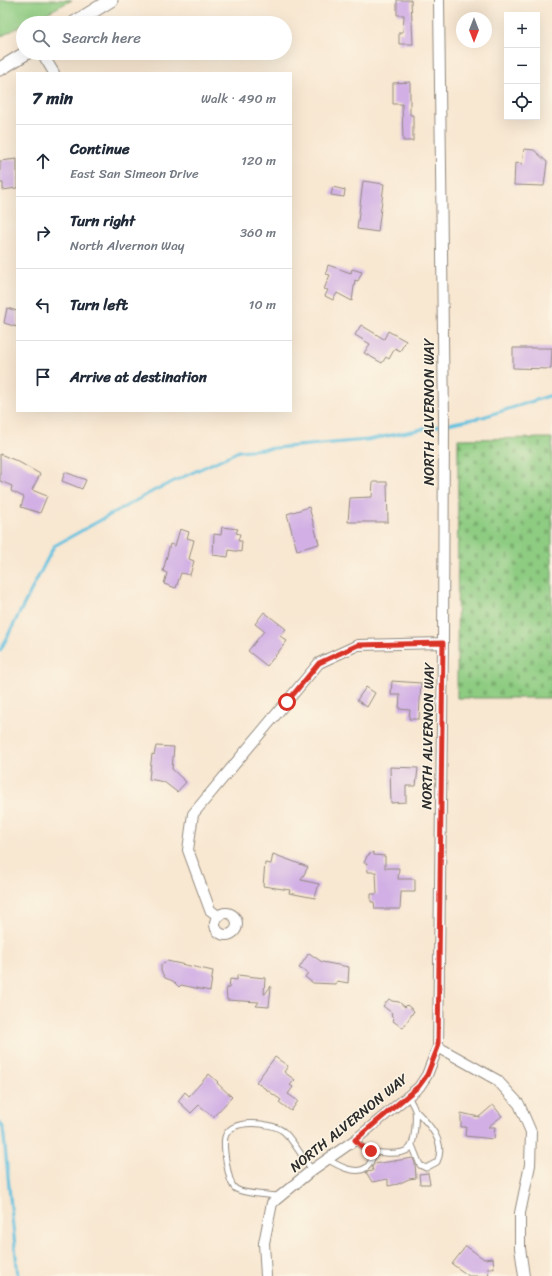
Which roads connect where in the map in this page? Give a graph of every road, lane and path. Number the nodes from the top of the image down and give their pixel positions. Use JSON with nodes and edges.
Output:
{"nodes":[{"id":1,"x":111,"y":0,"type":"edge"},
{"id":2,"x":439,"y":0,"type":"edge"},
{"id":3,"x":85,"y":16,"type":"edge"},
{"id":4,"x":16,"y":59,"type":"edge"},
{"id":5,"x":46,"y":60,"type":"edge"},
{"id":6,"x":0,"y":69,"type":"edge"},
{"id":7,"x":53,"y":72,"type":"edge"},
{"id":8,"x":443,"y":643,"type":"junction"},
{"id":9,"x":218,"y":916,"type":"dead end"},
{"id":10,"x":438,"y":1047,"type":"junction"},
{"id":11,"x":408,"y":1096,"type":"junction"},
{"id":12,"x":415,"y":1110,"type":"junction"},
{"id":13,"x":355,"y":1140,"type":"junction"},
{"id":14,"x":412,"y":1145,"type":"junction"},
{"id":15,"x":375,"y":1152,"type":"junction"},
{"id":16,"x":327,"y":1160,"type":"junction"},
{"id":17,"x":312,"y":1170,"type":"junction"},
{"id":18,"x":280,"y":1196,"type":"junction"},
{"id":19,"x":266,"y":1276,"type":"edge"},
{"id":20,"x":524,"y":1276,"type":"edge"}],
"edges":[{"from":1,"to":3,"type":"street"},
{"from":2,"to":8,"type":"street","name":"NORTH ALVERNON WAY"},
{"from":4,"to":6,"type":"street"},
{"from":5,"to":7,"type":"street"},
{"from":8,"to":9,"type":"street"},
{"from":8,"to":10,"type":"street","name":"NORTH ALVERNON WAY"},
{"from":10,"to":11,"type":"street","name":"NORTH ALVERNON WAY"},
{"from":10,"to":20,"type":"street"},
{"from":11,"to":12,"type":"lane"},
{"from":11,"to":13,"type":"street","name":"NORTH ALVERNON WAY"},
{"from":12,"to":14,"type":"lane"},
{"from":12,"to":14,"type":"lane"},
{"from":13,"to":15,"type":"lane"},
{"from":13,"to":16,"type":"street","name":"NORTH ALVERNON WAY"},
{"from":14,"to":15,"type":"lane"},
{"from":15,"to":16,"type":"lane"},
{"from":16,"to":17,"type":"street","name":"NORTH ALVERNON WAY"},
{"from":17,"to":18,"type":"street","name":"NORTH ALVERNON WAY"},
{"from":17,"to":18,"type":"lane"},
{"from":18,"to":19,"type":"street","name":"NORTH ALVERNON WAY"}]}
